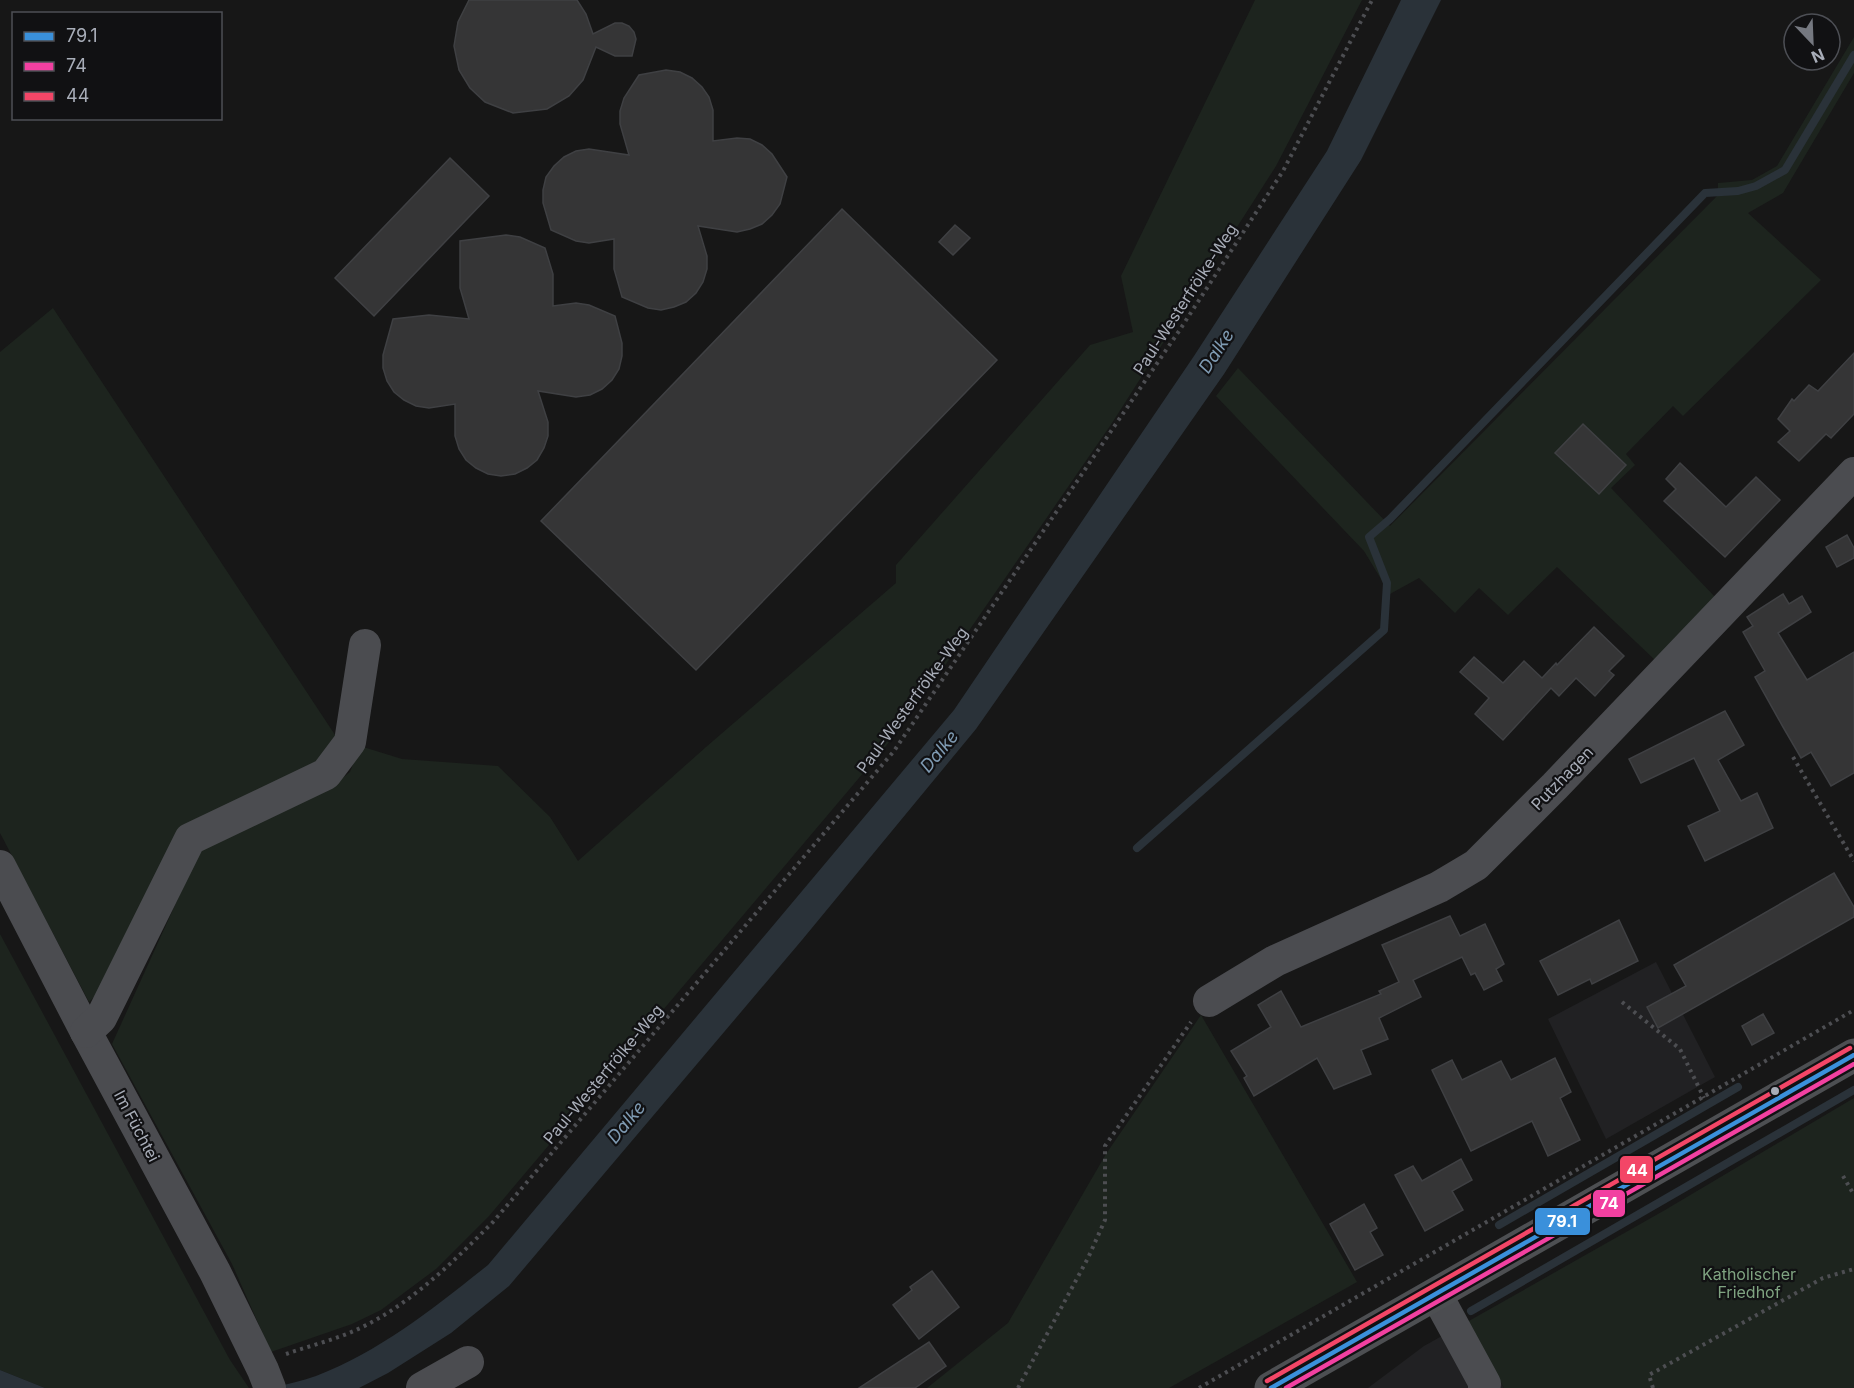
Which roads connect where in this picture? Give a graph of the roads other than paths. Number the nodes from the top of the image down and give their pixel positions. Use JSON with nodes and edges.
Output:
{"nodes":[{"id":1,"x":1854,"y":473,"type":"edge"},
{"id":2,"x":365,"y":645,"type":"dead end"},
{"id":3,"x":0,"y":866,"type":"edge"},
{"id":4,"x":1209,"y":1001,"type":"road end"},
{"id":5,"x":86,"y":1032,"type":"junction"},
{"id":6,"x":1854,"y":1055,"type":"edge"},
{"id":7,"x":1436,"y":1294,"type":"junction"},
{"id":8,"x":468,"y":1362,"type":"dead end"},
{"id":9,"x":265,"y":1374,"type":"edge"},
{"id":10,"x":422,"y":1388,"type":"edge"},
{"id":11,"x":1271,"y":1388,"type":"edge"},
{"id":12,"x":1484,"y":1388,"type":"edge"}],
"edges":[{"from":1,"to":4,"type":"street","name":"Putzhagen"},
{"from":2,"to":5,"type":"street"},
{"from":3,"to":5,"type":"street","name":"Im Füchtei"},
{"from":5,"to":9,"type":"street","name":"Im Füchtei"},
{"from":6,"to":7,"type":"main road"},
{"from":7,"to":11,"type":"main road"},
{"from":7,"to":12,"type":"street"},
{"from":8,"to":10,"type":"street"}]}
